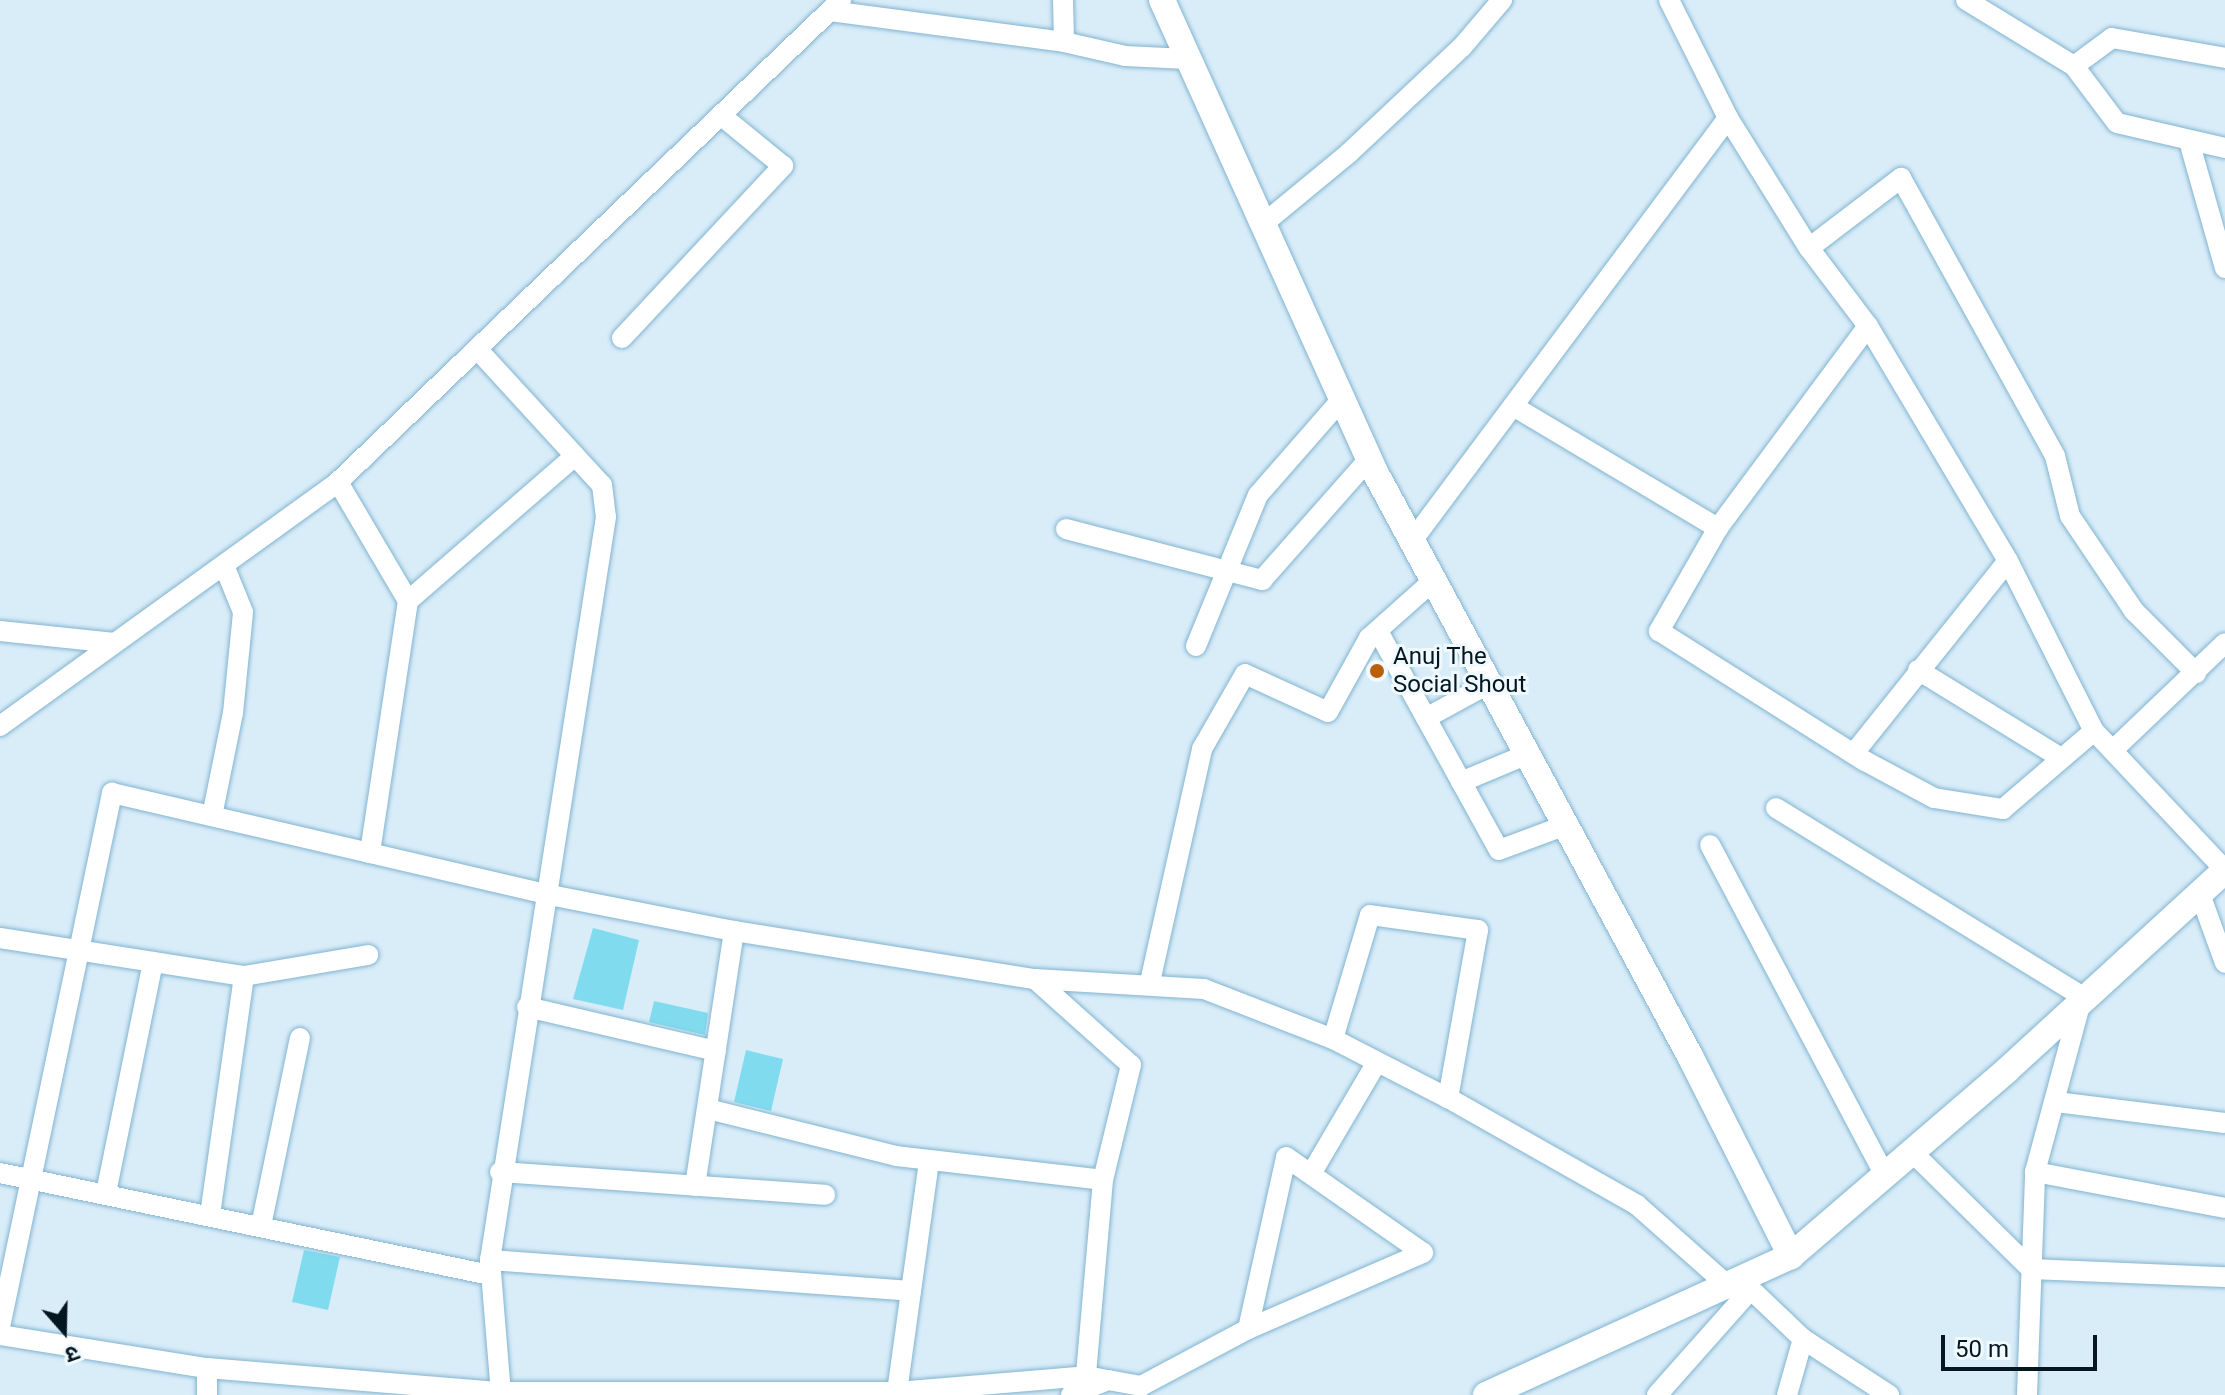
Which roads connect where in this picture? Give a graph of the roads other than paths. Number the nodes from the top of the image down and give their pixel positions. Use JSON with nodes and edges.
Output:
{"nodes":[{"id":1,"x":1063,"y":0,"type":"edge"},
{"id":2,"x":1162,"y":0,"type":"edge"},
{"id":3,"x":1502,"y":0,"type":"edge"},
{"id":4,"x":1669,"y":0,"type":"edge"},
{"id":5,"x":1966,"y":0,"type":"edge"},
{"id":6,"x":836,"y":6,"type":"edge"},
{"id":7,"x":1064,"y":42,"type":"junction"},
{"id":8,"x":2225,"y":58,"type":"edge"},
{"id":9,"x":1187,"y":59,"type":"junction"},
{"id":10,"x":2074,"y":66,"type":"junction"},
{"id":11,"x":723,"y":117,"type":"junction"},
{"id":12,"x":1728,"y":118,"type":"junction"},
{"id":13,"x":2189,"y":141,"type":"junction"},
{"id":14,"x":2225,"y":148,"type":"edge"},
{"id":15,"x":1263,"y":224,"type":"junction"},
{"id":16,"x":1809,"y":248,"type":"junction"},
{"id":17,"x":2225,"y":268,"type":"edge"},
{"id":18,"x":1868,"y":326,"type":"junction"},
{"id":19,"x":622,"y":338,"type":"dead end"},
{"id":20,"x":479,"y":351,"type":"junction"},
{"id":21,"x":1342,"y":399,"type":"junction"},
{"id":22,"x":1513,"y":406,"type":"junction"},
{"id":23,"x":575,"y":456,"type":"junction"},
{"id":24,"x":1369,"y":459,"type":"junction"},
{"id":25,"x":338,"y":482,"type":"junction"},
{"id":26,"x":1718,"y":528,"type":"junction"},
{"id":27,"x":1066,"y":529,"type":"dead end"},
{"id":28,"x":1412,"y":541,"type":"junction"},
{"id":29,"x":2008,"y":561,"type":"junction"},
{"id":30,"x":225,"y":568,"type":"junction"},
{"id":31,"x":1223,"y":572,"type":"junction"},
{"id":32,"x":1434,"y":580,"type":"junction"},
{"id":33,"x":408,"y":601,"type":"junction"},
{"id":34,"x":0,"y":631,"type":"edge"},
{"id":35,"x":1378,"y":631,"type":"junction"},
{"id":36,"x":114,"y":643,"type":"junction"},
{"id":37,"x":2225,"y":643,"type":"edge"},
{"id":38,"x":1196,"y":646,"type":"dead end"},
{"id":39,"x":1918,"y":670,"type":"junction"},
{"id":40,"x":2196,"y":673,"type":"junction"},
{"id":41,"x":1490,"y":683,"type":"junction"},
{"id":42,"x":1426,"y":718,"type":"junction"},
{"id":43,"x":0,"y":726,"type":"edge"},
{"id":44,"x":2094,"y":731,"type":"junction"},
{"id":45,"x":2114,"y":749,"type":"junction"},
{"id":46,"x":1854,"y":753,"type":"junction"},
{"id":47,"x":1528,"y":754,"type":"junction"},
{"id":48,"x":2061,"y":758,"type":"junction"},
{"id":49,"x":1461,"y":782,"type":"junction"},
{"id":50,"x":1776,"y":808,"type":"dead end"},
{"id":51,"x":212,"y":816,"type":"junction"},
{"id":52,"x":1566,"y":825,"type":"junction"},
{"id":53,"x":1710,"y":845,"type":"dead end"},
{"id":54,"x":370,"y":853,"type":"junction"},
{"id":55,"x":2225,"y":870,"type":"edge"},
{"id":56,"x":545,"y":894,"type":"junction"},
{"id":57,"x":2200,"y":894,"type":"junction"},
{"id":58,"x":734,"y":931,"type":"junction"},
{"id":59,"x":0,"y":938,"type":"edge"},
{"id":60,"x":79,"y":951,"type":"junction"},
{"id":61,"x":368,"y":955,"type":"dead end"},
{"id":62,"x":153,"y":962,"type":"junction"},
{"id":63,"x":2225,"y":963,"type":"edge"},
{"id":64,"x":244,"y":976,"type":"junction"},
{"id":65,"x":1035,"y":979,"type":"junction"},
{"id":66,"x":1150,"y":982,"type":"junction"},
{"id":67,"x":2083,"y":1000,"type":"junction"},
{"id":68,"x":527,"y":1007,"type":"junction"},
{"id":69,"x":300,"y":1038,"type":"dead end"},
{"id":70,"x":1333,"y":1039,"type":"junction"},
{"id":71,"x":716,"y":1051,"type":"junction"},
{"id":72,"x":1377,"y":1062,"type":"junction"},
{"id":73,"x":1448,"y":1098,"type":"junction"},
{"id":74,"x":2056,"y":1102,"type":"junction"},
{"id":75,"x":708,"y":1109,"type":"junction"},
{"id":76,"x":2225,"y":1123,"type":"edge"},
{"id":77,"x":1912,"y":1152,"type":"junction"},
{"id":78,"x":929,"y":1160,"type":"junction"},
{"id":79,"x":500,"y":1172,"type":"junction"},
{"id":80,"x":2035,"y":1172,"type":"junction"},
{"id":81,"x":0,"y":1173,"type":"edge"},
{"id":82,"x":1311,"y":1174,"type":"junction"},
{"id":83,"x":1885,"y":1175,"type":"junction"},
{"id":84,"x":31,"y":1178,"type":"junction"},
{"id":85,"x":1103,"y":1180,"type":"junction"},
{"id":86,"x":695,"y":1186,"type":"junction"},
{"id":87,"x":106,"y":1193,"type":"junction"},
{"id":88,"x":825,"y":1195,"type":"dead end"},
{"id":89,"x":2225,"y":1208,"type":"edge"},
{"id":90,"x":210,"y":1215,"type":"junction"},
{"id":91,"x":261,"y":1226,"type":"junction"},
{"id":92,"x":1791,"y":1256,"type":"junction"},
{"id":93,"x":490,"y":1267,"type":"junction"},
{"id":94,"x":2031,"y":1269,"type":"junction"},
{"id":95,"x":2225,"y":1277,"type":"edge"},
{"id":96,"x":1739,"y":1284,"type":"junction"},
{"id":97,"x":911,"y":1291,"type":"junction"},
{"id":98,"x":0,"y":1327,"type":"edge"},
{"id":99,"x":1248,"y":1329,"type":"junction"},
{"id":100,"x":0,"y":1335,"type":"edge"},
{"id":101,"x":1803,"y":1339,"type":"junction"},
{"id":102,"x":207,"y":1368,"type":"junction"},
{"id":103,"x":1086,"y":1376,"type":"junction"},
{"id":104,"x":1121,"y":1386,"type":"edge"},
{"id":105,"x":897,"y":1392,"type":"junction"},
{"id":106,"x":501,"y":1394,"type":"edge"},
{"id":107,"x":1886,"y":1394,"type":"edge"},
{"id":108,"x":207,"y":1395,"type":"edge"},
{"id":109,"x":1071,"y":1395,"type":"edge"},
{"id":110,"x":1486,"y":1395,"type":"edge"},
{"id":111,"x":1657,"y":1395,"type":"edge"},
{"id":112,"x":1787,"y":1395,"type":"edge"},
{"id":113,"x":2027,"y":1395,"type":"edge"}],
"edges":[{"from":1,"to":7,"type":"street"},
{"from":2,"to":9,"type":"street"},
{"from":3,"to":15,"type":"street"},
{"from":4,"to":12,"type":"street"},
{"from":5,"to":10,"type":"street"},
{"from":6,"to":7,"type":"street"},
{"from":6,"to":11,"type":"street"},
{"from":7,"to":9,"type":"street"},
{"from":8,"to":10,"type":"street"},
{"from":9,"to":15,"type":"street"},
{"from":10,"to":13,"type":"street"},
{"from":11,"to":19,"type":"street"},
{"from":11,"to":20,"type":"street"},
{"from":12,"to":16,"type":"street"},
{"from":12,"to":22,"type":"street"},
{"from":13,"to":14,"type":"street"},
{"from":13,"to":17,"type":"street"},
{"from":15,"to":21,"type":"street"},
{"from":16,"to":18,"type":"street"},
{"from":16,"to":40,"type":"street"},
{"from":18,"to":26,"type":"street"},
{"from":18,"to":29,"type":"street"},
{"from":20,"to":23,"type":"street"},
{"from":20,"to":25,"type":"street"},
{"from":21,"to":24,"type":"street"},
{"from":21,"to":31,"type":"street"},
{"from":22,"to":26,"type":"street"},
{"from":22,"to":28,"type":"street"},
{"from":23,"to":33,"type":"street"},
{"from":23,"to":56,"type":"street"},
{"from":24,"to":28,"type":"street"},
{"from":24,"to":31,"type":"street"},
{"from":25,"to":30,"type":"street"},
{"from":25,"to":33,"type":"street"},
{"from":26,"to":46,"type":"street"},
{"from":27,"to":31,"type":"street"},
{"from":28,"to":32,"type":"street"},
{"from":29,"to":39,"type":"street"},
{"from":29,"to":44,"type":"street"},
{"from":30,"to":36,"type":"street"},
{"from":30,"to":51,"type":"street"},
{"from":31,"to":38,"type":"street"},
{"from":32,"to":35,"type":"street"},
{"from":32,"to":41,"type":"street"},
{"from":33,"to":54,"type":"street"},
{"from":34,"to":36,"type":"street"},
{"from":35,"to":42,"type":"street"},
{"from":35,"to":66,"type":"street"},
{"from":36,"to":43,"type":"street"},
{"from":37,"to":40,"type":"street"},
{"from":39,"to":46,"type":"street"},
{"from":39,"to":48,"type":"street"},
{"from":40,"to":45,"type":"street"},
{"from":41,"to":42,"type":"street"},
{"from":41,"to":47,"type":"street"},
{"from":42,"to":49,"type":"street"},
{"from":44,"to":45,"type":"street"},
{"from":44,"to":48,"type":"street"},
{"from":45,"to":55,"type":"street"},
{"from":46,"to":48,"type":"street"},
{"from":47,"to":49,"type":"street"},
{"from":47,"to":52,"type":"street"},
{"from":49,"to":52,"type":"street"},
{"from":50,"to":67,"type":"street"},
{"from":51,"to":54,"type":"street"},
{"from":51,"to":60,"type":"street"},
{"from":52,"to":92,"type":"street"},
{"from":53,"to":83,"type":"street"},
{"from":54,"to":56,"type":"street"},
{"from":55,"to":57,"type":"street"},
{"from":56,"to":58,"type":"street"},
{"from":56,"to":68,"type":"street"},
{"from":57,"to":63,"type":"street"},
{"from":57,"to":67,"type":"street"},
{"from":58,"to":65,"type":"street"},
{"from":58,"to":71,"type":"street"},
{"from":59,"to":60,"type":"street"},
{"from":60,"to":62,"type":"street"},
{"from":60,"to":84,"type":"street"},
{"from":61,"to":64,"type":"street"},
{"from":62,"to":64,"type":"street"},
{"from":62,"to":87,"type":"street"},
{"from":64,"to":90,"type":"street"},
{"from":65,"to":66,"type":"street"},
{"from":65,"to":85,"type":"street"},
{"from":66,"to":70,"type":"street"},
{"from":67,"to":74,"type":"street"},
{"from":67,"to":77,"type":"street"},
{"from":68,"to":71,"type":"street"},
{"from":68,"to":79,"type":"street"},
{"from":69,"to":91,"type":"street"},
{"from":70,"to":72,"type":"street"},
{"from":70,"to":73,"type":"street"},
{"from":71,"to":75,"type":"street"},
{"from":72,"to":73,"type":"street"},
{"from":72,"to":82,"type":"street"},
{"from":73,"to":96,"type":"street"},
{"from":74,"to":76,"type":"street"},
{"from":74,"to":80,"type":"street"},
{"from":75,"to":78,"type":"street"},
{"from":75,"to":86,"type":"street"},
{"from":77,"to":83,"type":"street"},
{"from":77,"to":94,"type":"street"},
{"from":78,"to":85,"type":"street"},
{"from":78,"to":97,"type":"street"},
{"from":79,"to":86,"type":"street"},
{"from":79,"to":93,"type":"street"},
{"from":80,"to":89,"type":"street"},
{"from":80,"to":94,"type":"street"},
{"from":81,"to":84,"type":"street"},
{"from":82,"to":99,"type":"street"},
{"from":82,"to":99,"type":"street"},
{"from":83,"to":92,"type":"street"},
{"from":84,"to":87,"type":"street"},
{"from":84,"to":98,"type":"street"},
{"from":85,"to":103,"type":"street"},
{"from":86,"to":88,"type":"street"},
{"from":87,"to":90,"type":"street"},
{"from":90,"to":91,"type":"street"},
{"from":91,"to":93,"type":"street"},
{"from":92,"to":96,"type":"street"},
{"from":93,"to":97,"type":"street"},
{"from":93,"to":106,"type":"street"},
{"from":94,"to":95,"type":"street"},
{"from":94,"to":113,"type":"street"},
{"from":96,"to":101,"type":"street"},
{"from":96,"to":110,"type":"street"},
{"from":96,"to":111,"type":"street"},
{"from":97,"to":105,"type":"street"},
{"from":99,"to":104,"type":"street"},
{"from":100,"to":102,"type":"street"},
{"from":101,"to":107,"type":"street"},
{"from":101,"to":112,"type":"street"},
{"from":102,"to":106,"type":"street"},
{"from":102,"to":108,"type":"street"},
{"from":103,"to":104,"type":"street"},
{"from":103,"to":105,"type":"street"},
{"from":104,"to":109,"type":"street"},
{"from":105,"to":106,"type":"street"}]}
